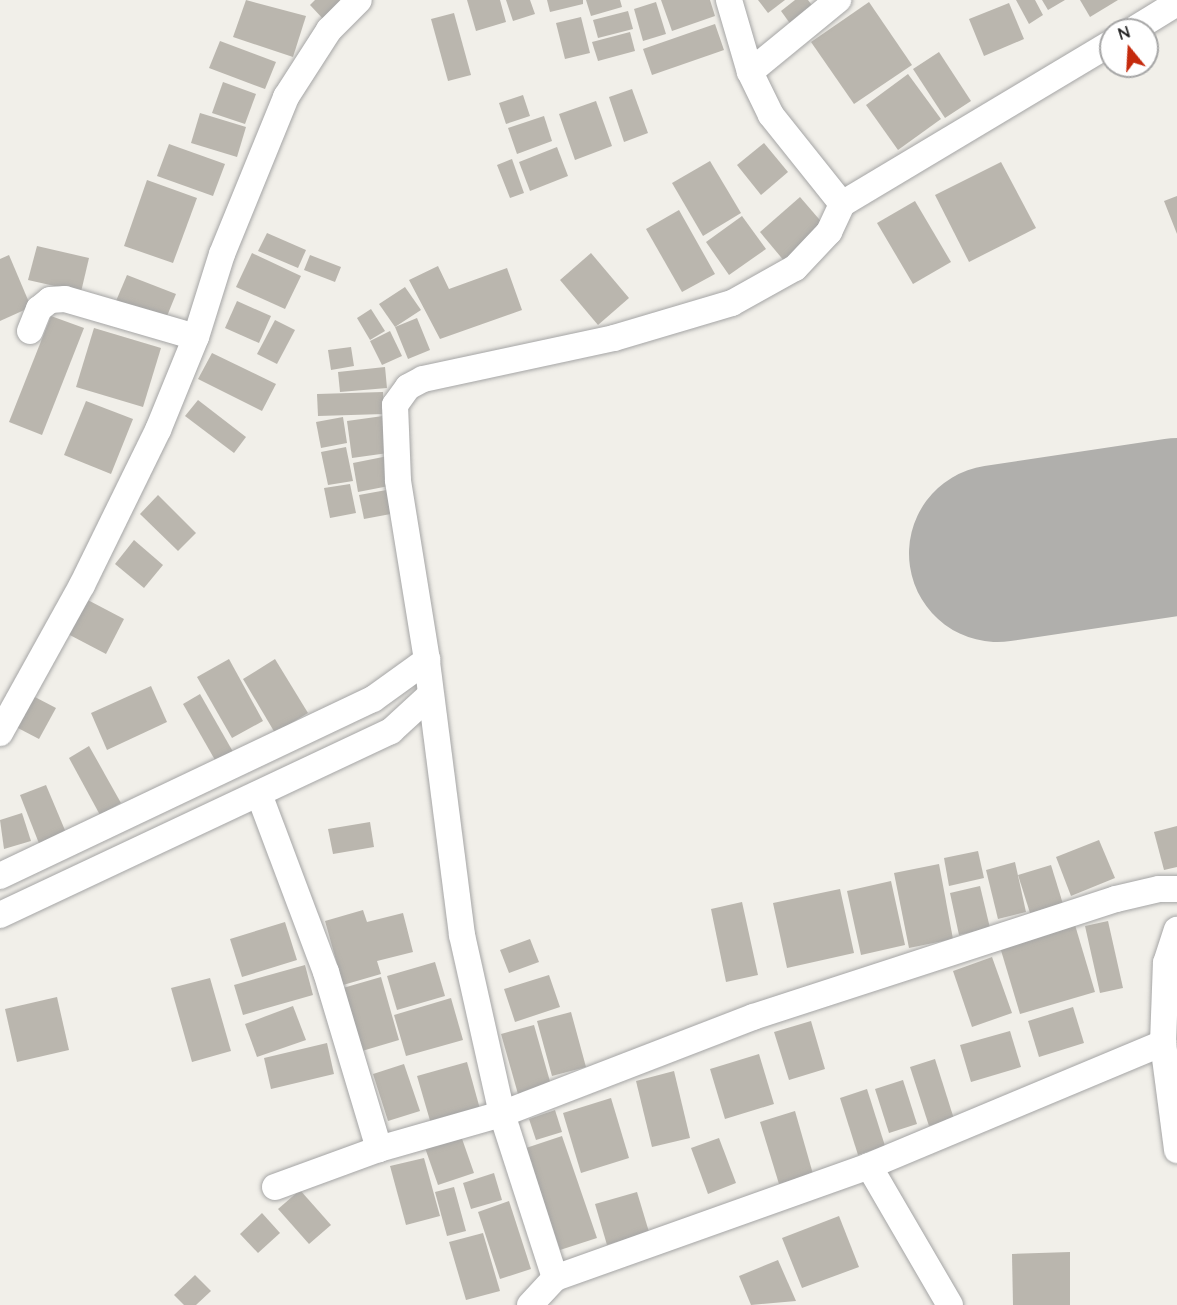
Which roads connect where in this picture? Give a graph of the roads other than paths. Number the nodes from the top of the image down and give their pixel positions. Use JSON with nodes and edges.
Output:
{"nodes":[{"id":1,"x":359,"y":0,"type":"edge"},
{"id":2,"x":729,"y":0,"type":"edge"},
{"id":3,"x":838,"y":0,"type":"edge"},
{"id":4,"x":1177,"y":3,"type":"edge"},
{"id":5,"x":1153,"y":18,"type":"edge"},
{"id":6,"x":1099,"y":50,"type":"edge"},
{"id":7,"x":750,"y":72,"type":"junction"},
{"id":8,"x":842,"y":204,"type":"junction"},
{"id":9,"x":30,"y":331,"type":"dead end"},
{"id":10,"x":196,"y":337,"type":"junction"},
{"id":11,"x":428,"y":660,"type":"junction"},
{"id":12,"x":429,"y":696,"type":"junction"},
{"id":13,"x":0,"y":734,"type":"edge"},
{"id":14,"x":259,"y":794,"type":"junction"},
{"id":15,"x":0,"y":876,"type":"edge"},
{"id":16,"x":1177,"y":889,"type":"edge"},
{"id":17,"x":0,"y":915,"type":"edge"},
{"id":18,"x":1177,"y":930,"type":"edge"},
{"id":19,"x":1163,"y":1042,"type":"junction"},
{"id":20,"x":502,"y":1114,"type":"junction"},
{"id":21,"x":379,"y":1149,"type":"junction"},
{"id":22,"x":1177,"y":1150,"type":"edge"},
{"id":23,"x":869,"y":1166,"type":"junction"},
{"id":24,"x":275,"y":1187,"type":"dead end"},
{"id":25,"x":555,"y":1278,"type":"junction"},
{"id":26,"x":530,"y":1305,"type":"edge"},
{"id":27,"x":950,"y":1305,"type":"edge"}],
"edges":[{"from":1,"to":10,"type":"street"},
{"from":2,"to":7,"type":"street"},
{"from":3,"to":7,"type":"street"},
{"from":4,"to":5,"type":"street"},
{"from":6,"to":8,"type":"street"},
{"from":7,"to":8,"type":"street"},
{"from":8,"to":11,"type":"street"},
{"from":9,"to":10,"type":"street"},
{"from":10,"to":13,"type":"street"},
{"from":11,"to":12,"type":"street"},
{"from":11,"to":15,"type":"street"},
{"from":12,"to":14,"type":"street"},
{"from":12,"to":20,"type":"street"},
{"from":14,"to":17,"type":"street"},
{"from":14,"to":21,"type":"street"},
{"from":16,"to":20,"type":"street"},
{"from":18,"to":19,"type":"street"},
{"from":19,"to":22,"type":"street"},
{"from":19,"to":23,"type":"street"},
{"from":20,"to":21,"type":"street"},
{"from":20,"to":25,"type":"street"},
{"from":21,"to":24,"type":"street"},
{"from":23,"to":25,"type":"street"},
{"from":23,"to":27,"type":"street"},
{"from":25,"to":26,"type":"street"}]}
